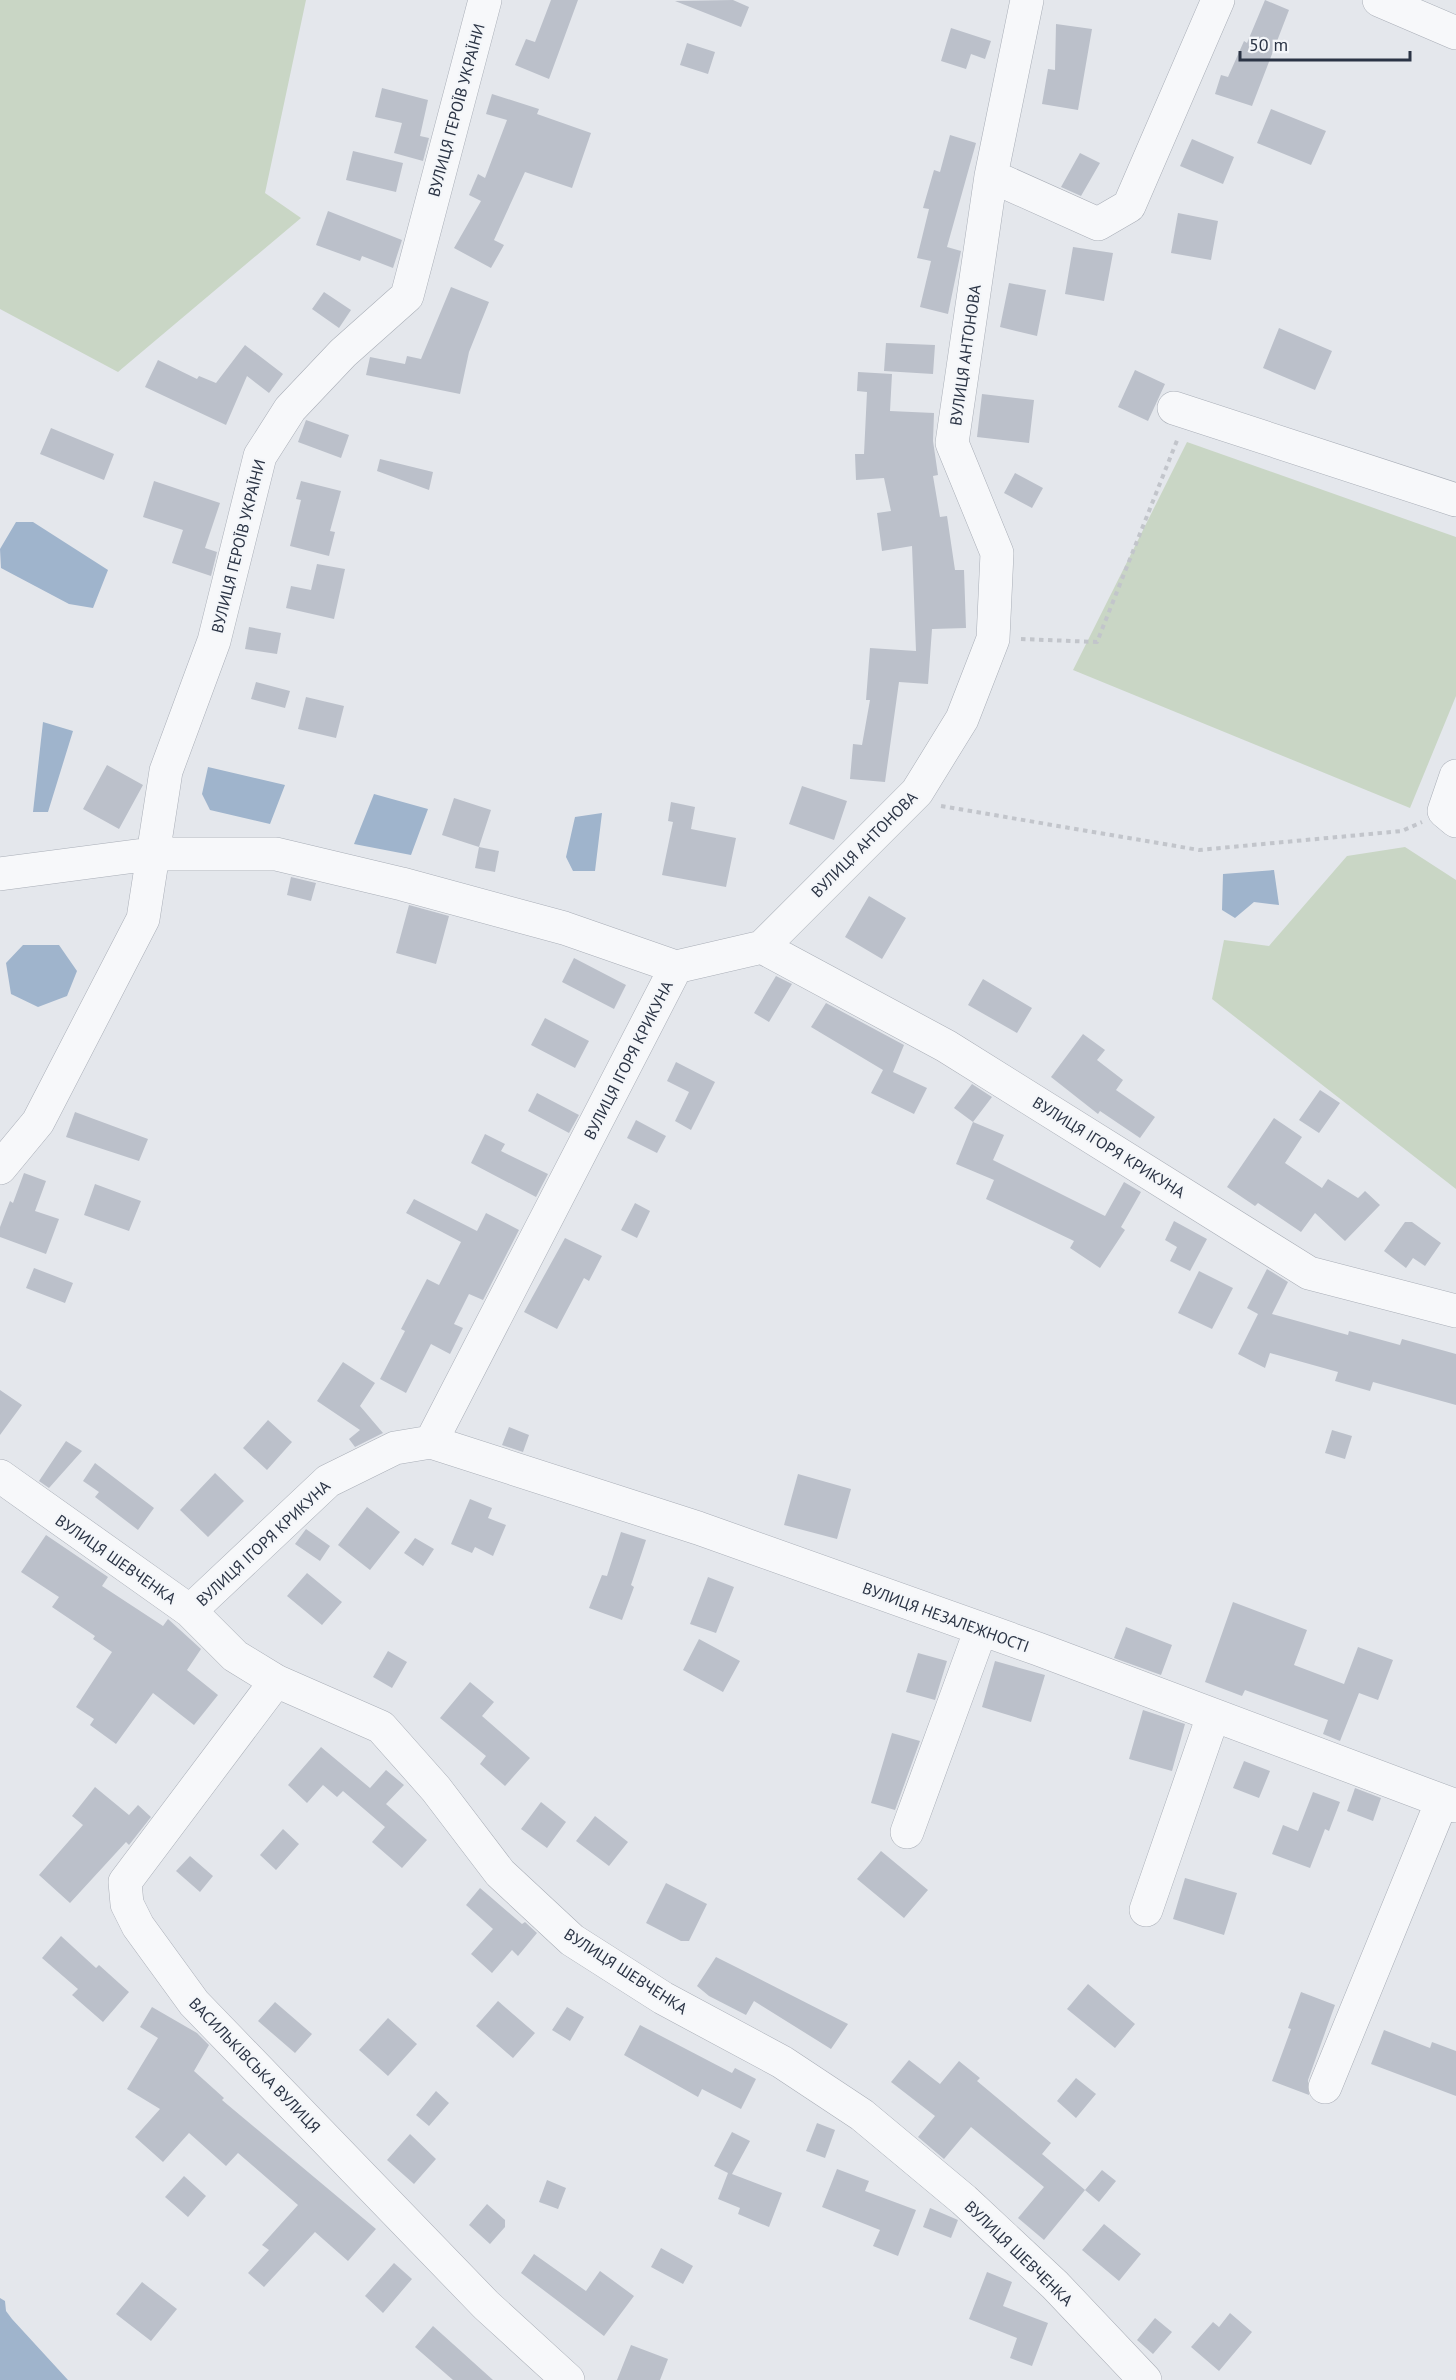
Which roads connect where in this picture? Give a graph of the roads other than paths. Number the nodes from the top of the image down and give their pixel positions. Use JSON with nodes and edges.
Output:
{"nodes":[{"id":1,"x":485,"y":0,"type":"edge"},
{"id":2,"x":1027,"y":0,"type":"edge"},
{"id":3,"x":1218,"y":0,"type":"edge"},
{"id":4,"x":1379,"y":0,"type":"edge"},
{"id":5,"x":1456,"y":33,"type":"edge"},
{"id":6,"x":991,"y":176,"type":"junction"},
{"id":7,"x":1181,"y":410,"type":"road end"},
{"id":8,"x":1456,"y":500,"type":"edge"},
{"id":9,"x":1456,"y":776,"type":"edge"},
{"id":10,"x":1450,"y":816,"type":"edge"},
{"id":11,"x":151,"y":855,"type":"junction"},
{"id":12,"x":0,"y":873,"type":"edge"},
{"id":13,"x":762,"y":947,"type":"junction"},
{"id":14,"x":676,"y":967,"type":"junction"},
{"id":15,"x":0,"y":1168,"type":"edge"},
{"id":16,"x":1456,"y":1311,"type":"edge"},
{"id":17,"x":431,"y":1442,"type":"junction"},
{"id":18,"x":0,"y":1476,"type":"edge"},
{"id":19,"x":190,"y":1611,"type":"junction"},
{"id":20,"x":981,"y":1629,"type":"junction"},
{"id":21,"x":276,"y":1681,"type":"junction"},
{"id":22,"x":1213,"y":1716,"type":"junction"},
{"id":23,"x":1449,"y":1803,"type":"edge"},
{"id":24,"x":907,"y":1832,"type":"dead end"},
{"id":25,"x":1146,"y":1910,"type":"dead end"},
{"id":26,"x":1325,"y":2087,"type":"dead end"},
{"id":27,"x":568,"y":2380,"type":"edge"},
{"id":28,"x":1145,"y":2380,"type":"edge"}],
"edges":[{"from":1,"to":11,"type":"street","name":"ВУЛИЦЯ ГЕРОЇВ УКРАЇНИ"},
{"from":2,"to":6,"type":"street","name":"ВУЛИЦЯ АНТОНОВА"},
{"from":3,"to":6,"type":"street"},
{"from":4,"to":5,"type":"street"},
{"from":6,"to":13,"type":"street","name":"ВУЛИЦЯ АНТОНОВА"},
{"from":7,"to":8,"type":"street"},
{"from":9,"to":10,"type":"street"},
{"from":11,"to":12,"type":"street"},
{"from":11,"to":14,"type":"street"},
{"from":11,"to":15,"type":"street","name":"ВУЛИЦЯ ГЕРОЇВ УКРАЇНИ"},
{"from":13,"to":14,"type":"street","name":"ВУЛИЦЯ ІГОРЯ КРИКУНА"},
{"from":13,"to":16,"type":"street","name":"ВУЛИЦЯ ІГОРЯ КРИКУНА"},
{"from":14,"to":17,"type":"street","name":"ВУЛИЦЯ ІГОРЯ КРИКУНА"},
{"from":17,"to":19,"type":"street","name":"ВУЛИЦЯ ІГОРЯ КРИКУНА"},
{"from":17,"to":20,"type":"street","name":"ВУЛИЦЯ НЕЗАЛЕЖНОСТІ"},
{"from":18,"to":19,"type":"street","name":"ВУЛИЦЯ ШЕВЧЕНКА"},
{"from":19,"to":21,"type":"street","name":"ВУЛИЦЯ ШЕВЧЕНКА"},
{"from":20,"to":22,"type":"street","name":"ВУЛИЦЯ НЕЗАЛЕЖНОСТІ"},
{"from":20,"to":24,"type":"street"},
{"from":21,"to":27,"type":"street","name":"ВАСИЛЬКІВСЬКА ВУЛИЦЯ"},
{"from":21,"to":28,"type":"street","name":"ВУЛИЦЯ ШЕВЧЕНКА"},
{"from":22,"to":23,"type":"street","name":"ВУЛИЦЯ НЕЗАЛЕЖНОСТІ"},
{"from":22,"to":25,"type":"street"},
{"from":23,"to":26,"type":"street"}]}
